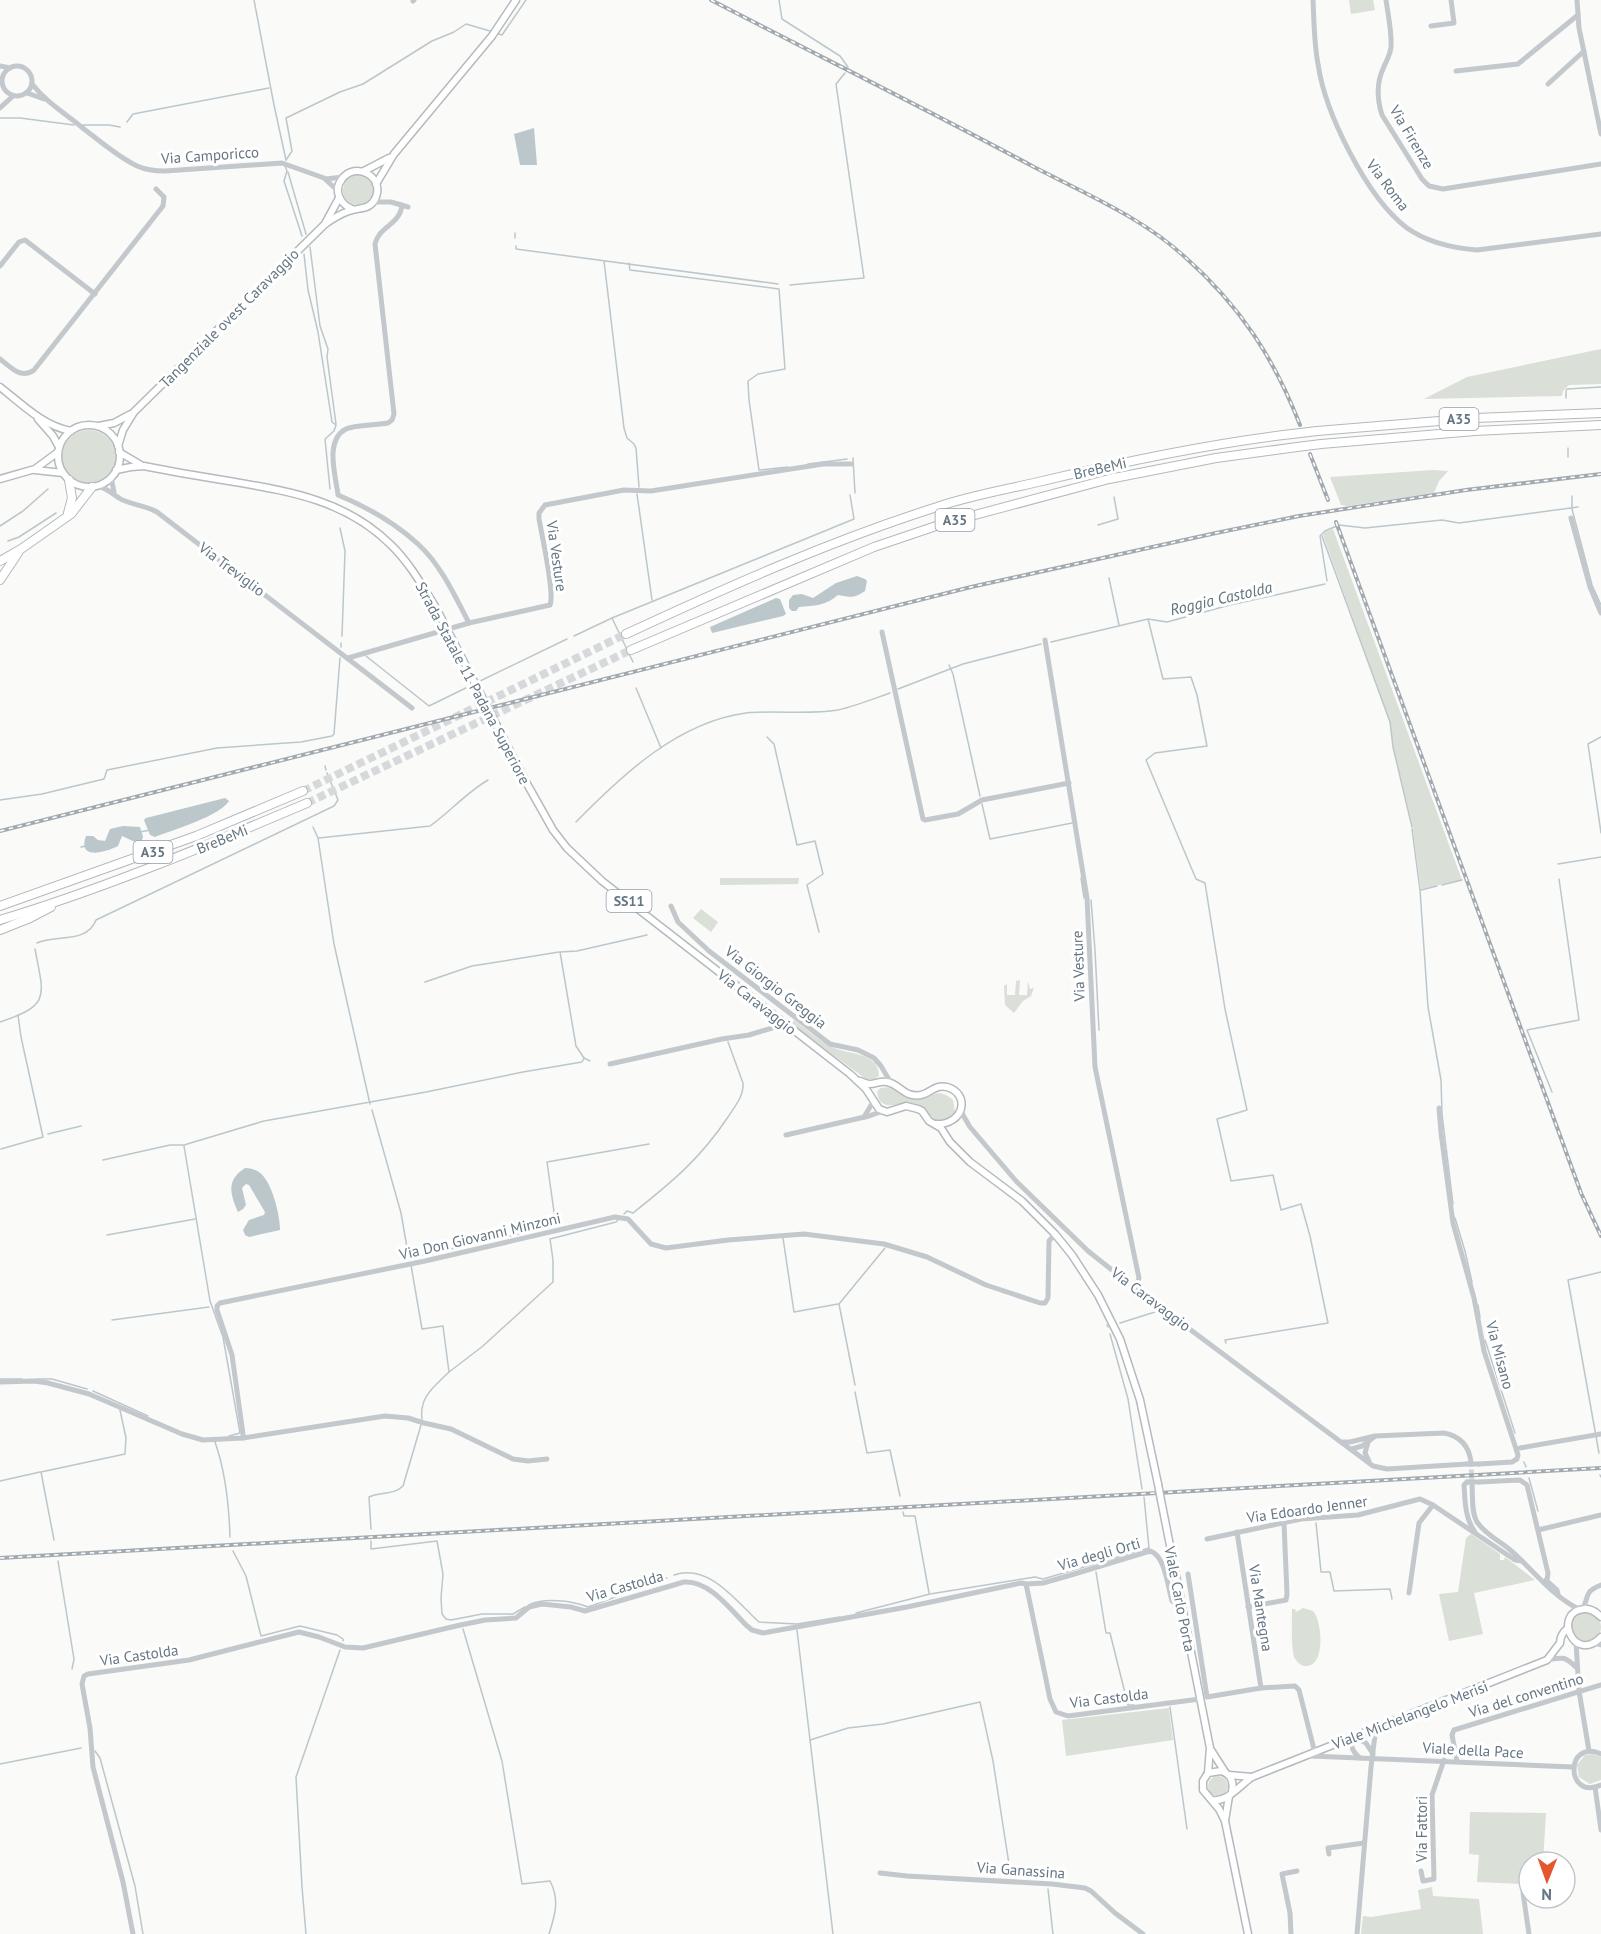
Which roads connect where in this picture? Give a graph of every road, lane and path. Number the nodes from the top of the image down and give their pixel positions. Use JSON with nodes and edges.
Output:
{"nodes":[{"id":1,"x":516,"y":0,"type":"edge"},
{"id":2,"x":1313,"y":0,"type":"edge"},
{"id":3,"x":1386,"y":0,"type":"edge"},
{"id":4,"x":1451,"y":0,"type":"edge"},
{"id":5,"x":1577,"y":0,"type":"edge"},
{"id":6,"x":1578,"y":15,"type":"junction"},
{"id":7,"x":1431,"y":26,"type":"dead end"},
{"id":8,"x":1584,"y":51,"type":"junction"},
{"id":9,"x":0,"y":66,"type":"edge"},
{"id":10,"x":10,"y":68,"type":"junction"},
{"id":11,"x":1456,"y":71,"type":"dead end"},
{"id":12,"x":1,"y":75,"type":"edge"},
{"id":13,"x":32,"y":84,"type":"junction"},
{"id":14,"x":1548,"y":84,"type":"dead end"},
{"id":15,"x":6,"y":92,"type":"junction"},
{"id":16,"x":27,"y":93,"type":"junction"},
{"id":17,"x":13,"y":96,"type":"junction"},
{"id":18,"x":45,"y":100,"type":"junction"},
{"id":19,"x":2,"y":105,"type":"edge"},
{"id":20,"x":1601,"y":134,"type":"edge"},
{"id":21,"x":394,"y":154,"type":"junction"},
{"id":22,"x":1601,"y":164,"type":"edge"},
{"id":23,"x":363,"y":171,"type":"junction"},
{"id":24,"x":343,"y":177,"type":"junction"},
{"id":25,"x":324,"y":178,"type":"junction"},
{"id":26,"x":377,"y":187,"type":"junction"},
{"id":27,"x":156,"y":189,"type":"dead end"},
{"id":28,"x":339,"y":194,"type":"junction"},
{"id":29,"x":373,"y":202,"type":"junction"},
{"id":30,"x":391,"y":202,"type":"junction"},
{"id":31,"x":352,"y":209,"type":"junction"},
{"id":32,"x":324,"y":225,"type":"junction"},
{"id":33,"x":1601,"y":234,"type":"edge"},
{"id":34,"x":0,"y":266,"type":"edge"},
{"id":35,"x":95,"y":294,"type":"junction"},
{"id":36,"x":0,"y":359,"type":"edge"},
{"id":37,"x":0,"y":387,"type":"edge"},
{"id":38,"x":134,"y":412,"type":"junction"},
{"id":39,"x":1601,"y":413,"type":"edge"},
{"id":40,"x":34,"y":414,"type":"junction"},
{"id":41,"x":1601,"y":425,"type":"edge"},
{"id":42,"x":97,"y":427,"type":"junction"},
{"id":43,"x":71,"y":431,"type":"junction"},
{"id":44,"x":58,"y":449,"type":"junction"},
{"id":45,"x":119,"y":449,"type":"junction"},
{"id":46,"x":851,"y":464,"type":"dead end"},
{"id":47,"x":144,"y":466,"type":"junction"},
{"id":48,"x":35,"y":470,"type":"junction"},
{"id":49,"x":116,"y":470,"type":"junction"},
{"id":50,"x":63,"y":473,"type":"junction"},
{"id":51,"x":111,"y":477,"type":"junction"},
{"id":52,"x":0,"y":478,"type":"edge"},
{"id":53,"x":69,"y":480,"type":"junction"},
{"id":54,"x":95,"y":486,"type":"junction"},
{"id":55,"x":114,"y":494,"type":"junction"},
{"id":56,"x":66,"y":517,"type":"junction"},
{"id":57,"x":1571,"y":518,"type":"dead end"},
{"id":58,"x":21,"y":549,"type":"junction"},
{"id":59,"x":0,"y":561,"type":"edge"},
{"id":60,"x":0,"y":580,"type":"edge"},
{"id":61,"x":1601,"y":613,"type":"edge"},
{"id":62,"x":469,"y":623,"type":"junction"},
{"id":63,"x":882,"y":632,"type":"dead end"},
{"id":64,"x":626,"y":634,"type":"tunnel mouth"},
{"id":65,"x":1046,"y":640,"type":"dead end"},
{"id":66,"x":631,"y":650,"type":"tunnel mouth"},
{"id":67,"x":346,"y":657,"type":"junction"},
{"id":68,"x":412,"y":708,"type":"dead end"},
{"id":69,"x":1069,"y":783,"type":"junction"},
{"id":70,"x":303,"y":790,"type":"tunnel mouth"},
{"id":71,"x":307,"y":803,"type":"tunnel mouth"},
{"id":72,"x":59,"y":901,"type":"junction"},
{"id":73,"x":0,"y":906,"type":"edge"},
{"id":74,"x":671,"y":906,"type":"dead end"},
{"id":75,"x":27,"y":911,"type":"junction"},
{"id":76,"x":0,"y":920,"type":"edge"},
{"id":77,"x":0,"y":928,"type":"edge"},
{"id":78,"x":693,"y":951,"type":"joint"},
{"id":79,"x":778,"y":1019,"type":"junction"},
{"id":80,"x":785,"y":1024,"type":"junction"},
{"id":81,"x":775,"y":1026,"type":"junction"},
{"id":82,"x":610,"y":1064,"type":"dead end"},
{"id":83,"x":881,"y":1066,"type":"junction"},
{"id":84,"x":849,"y":1074,"type":"junction"},
{"id":85,"x":879,"y":1083,"type":"junction"},
{"id":86,"x":892,"y":1084,"type":"junction"},
{"id":87,"x":872,"y":1100,"type":"junction"},
{"id":88,"x":961,"y":1108,"type":"junction"},
{"id":89,"x":1439,"y":1108,"type":"dead end"},
{"id":90,"x":884,"y":1111,"type":"junction"},
{"id":91,"x":864,"y":1117,"type":"junction"},
{"id":92,"x":954,"y":1120,"type":"junction"},
{"id":93,"x":936,"y":1124,"type":"junction"},
{"id":94,"x":970,"y":1127,"type":"junction"},
{"id":95,"x":786,"y":1135,"type":"dead end"},
{"id":96,"x":957,"y":1150,"type":"junction"},
{"id":97,"x":1055,"y":1234,"type":"junction"},
{"id":98,"x":1136,"y":1289,"type":"junction"},
{"id":99,"x":0,"y":1382,"type":"edge"},
{"id":100,"x":1598,"y":1434,"type":"edge"},
{"id":101,"x":1375,"y":1436,"type":"junction"},
{"id":102,"x":243,"y":1438,"type":"junction"},
{"id":103,"x":1358,"y":1440,"type":"junction"},
{"id":104,"x":1369,"y":1441,"type":"junction"},
{"id":105,"x":1342,"y":1442,"type":"junction"},
{"id":106,"x":1520,"y":1448,"type":"dead end"},
{"id":107,"x":1352,"y":1449,"type":"junction"},
{"id":108,"x":547,"y":1459,"type":"dead end"},
{"id":109,"x":1370,"y":1462,"type":"junction"},
{"id":110,"x":1469,"y":1463,"type":"junction"},
{"id":111,"x":1470,"y":1483,"type":"junction"},
{"id":112,"x":1158,"y":1484,"type":"joint"},
{"id":113,"x":1433,"y":1505,"type":"junction"},
{"id":114,"x":1466,"y":1507,"type":"junction"},
{"id":115,"x":1601,"y":1515,"type":"edge"},
{"id":116,"x":1450,"y":1517,"type":"junction"},
{"id":117,"x":1284,"y":1523,"type":"junction"},
{"id":118,"x":1538,"y":1530,"type":"junction"},
{"id":119,"x":1237,"y":1532,"type":"junction"},
{"id":120,"x":1476,"y":1533,"type":"junction"},
{"id":121,"x":1207,"y":1539,"type":"dead end"},
{"id":122,"x":1522,"y":1561,"type":"junction"},
{"id":123,"x":1188,"y":1574,"type":"dead end"},
{"id":124,"x":1537,"y":1574,"type":"junction"},
{"id":125,"x":1547,"y":1580,"type":"junction"},
{"id":126,"x":1026,"y":1584,"type":"junction"},
{"id":127,"x":1601,"y":1585,"type":"edge"},
{"id":128,"x":1409,"y":1593,"type":"dead end"},
{"id":129,"x":1558,"y":1594,"type":"junction"},
{"id":130,"x":1180,"y":1602,"type":"junction"},
{"id":131,"x":1568,"y":1603,"type":"junction"},
{"id":132,"x":1248,"y":1607,"type":"junction"},
{"id":133,"x":1582,"y":1609,"type":"junction"},
{"id":134,"x":1571,"y":1617,"type":"junction"},
{"id":135,"x":1601,"y":1617,"type":"edge"},
{"id":136,"x":1568,"y":1628,"type":"junction"},
{"id":137,"x":1601,"y":1637,"type":"edge"},
{"id":138,"x":1574,"y":1641,"type":"junction"},
{"id":139,"x":1560,"y":1643,"type":"junction"},
{"id":140,"x":1598,"y":1644,"type":"edge"},
{"id":141,"x":1587,"y":1645,"type":"junction"},
{"id":142,"x":1578,"y":1655,"type":"junction"},
{"id":143,"x":1547,"y":1660,"type":"junction"},
{"id":144,"x":1577,"y":1668,"type":"junction"},
{"id":145,"x":1601,"y":1684,"type":"edge"},
{"id":146,"x":1261,"y":1688,"type":"junction"},
{"id":147,"x":1579,"y":1691,"type":"junction"},
{"id":148,"x":1200,"y":1699,"type":"junction"},
{"id":149,"x":1379,"y":1728,"type":"junction"},
{"id":150,"x":1354,"y":1737,"type":"junction"},
{"id":151,"x":1210,"y":1748,"type":"junction"},
{"id":152,"x":1589,"y":1751,"type":"junction"},
{"id":153,"x":1312,"y":1754,"type":"junction"},
{"id":154,"x":1601,"y":1754,"type":"edge"},
{"id":155,"x":1372,"y":1756,"type":"junction"},
{"id":156,"x":1360,"y":1758,"type":"junction"},
{"id":157,"x":1444,"y":1760,"type":"junction"},
{"id":158,"x":1457,"y":1761,"type":"junction"},
{"id":159,"x":1573,"y":1767,"type":"junction"},
{"id":160,"x":1208,"y":1773,"type":"junction"},
{"id":161,"x":1227,"y":1774,"type":"junction"},
{"id":162,"x":1252,"y":1777,"type":"junction"},
{"id":163,"x":1598,"y":1786,"type":"edge"},
{"id":164,"x":1230,"y":1795,"type":"junction"},
{"id":165,"x":1212,"y":1800,"type":"junction"},
{"id":166,"x":1225,"y":1821,"type":"junction"},
{"id":167,"x":1601,"y":1830,"type":"edge"},
{"id":168,"x":1364,"y":1843,"type":"junction"},
{"id":169,"x":1329,"y":1854,"type":"dead end"},
{"id":170,"x":1298,"y":1871,"type":"dead end"},
{"id":171,"x":1421,"y":1871,"type":"dead end"},
{"id":172,"x":880,"y":1873,"type":"dead end"},
{"id":173,"x":1525,"y":1910,"type":"edge"},
{"id":174,"x":133,"y":1934,"type":"edge"},
{"id":175,"x":1143,"y":1934,"type":"edge"},
{"id":176,"x":1248,"y":1934,"type":"edge"},
{"id":177,"x":1291,"y":1934,"type":"edge"},
{"id":178,"x":1357,"y":1934,"type":"edge"},
{"id":179,"x":1529,"y":1934,"type":"edge"}],
"edges":[{"from":1,"to":21,"type":"main road"},
{"from":2,"to":33,"type":"street","name":"Via Roma"},
{"from":3,"to":22,"type":"street","name":"Via Firenze"},
{"from":4,"to":7,"type":"street"},
{"from":5,"to":6,"type":"street"},
{"from":6,"to":8,"type":"street"},
{"from":6,"to":11,"type":"street"},
{"from":8,"to":14,"type":"street"},
{"from":8,"to":20,"type":"street"},
{"from":9,"to":10,"type":"street"},
{"from":10,"to":12,"type":"street"},
{"from":10,"to":13,"type":"street"},
{"from":12,"to":15,"type":"street"},
{"from":13,"to":16,"type":"street"},
{"from":13,"to":18,"type":"street","name":"Via Camporicco"},
{"from":15,"to":17,"type":"street"},
{"from":15,"to":19,"type":"street"},
{"from":16,"to":17,"type":"street"},
{"from":16,"to":18,"type":"street","name":"Via Camporicco"},
{"from":17,"to":19,"type":"street"},
{"from":18,"to":25,"type":"street","name":"Via Camporicco"},
{"from":21,"to":23,"type":"main road"},
{"from":21,"to":26,"type":"main road"},
{"from":23,"to":24,"type":"main road"},
{"from":23,"to":26,"type":"main road"},
{"from":24,"to":25,"type":"street","name":"Via Camporicco"},
{"from":24,"to":28,"type":"main road","name":"Tangenziale ovest Caravaggio"},
{"from":25,"to":28,"type":"street","name":"Via Camporicco"},
{"from":26,"to":29,"type":"main road"},
{"from":26,"to":30,"type":"street"},
{"from":27,"to":35,"type":"street"},
{"from":28,"to":31,"type":"main road"},
{"from":28,"to":32,"type":"main road","name":"Tangenziale ovest Caravaggio"},
{"from":29,"to":30,"type":"street"},
{"from":29,"to":31,"type":"main road","name":"Tangenziale ovest Caravaggio"},
{"from":30,"to":62,"type":"street"},
{"from":31,"to":32,"type":"main road","name":"Tangenziale ovest Caravaggio"},
{"from":32,"to":38,"type":"main road","name":"Tangenziale ovest Caravaggio"},
{"from":34,"to":35,"type":"street"},
{"from":35,"to":36,"type":"street"},
{"from":37,"to":40,"type":"main road"},
{"from":38,"to":42,"type":"main road","name":"Tangenziale ovest Caravaggio"},
{"from":38,"to":45,"type":"main road","name":"Tangenziale ovest Caravaggio"},
{"from":39,"to":64,"type":"highway","name":"BreBeMi","number":"A35","bridge":true},
{"from":40,"to":43,"type":"main road"},
{"from":40,"to":44,"type":"main road"},
{"from":41,"to":66,"type":"highway","name":"BreBeMi","number":"A35","bridge":true},
{"from":42,"to":43,"type":"main road"},
{"from":42,"to":45,"type":"main road"},
{"from":43,"to":44,"type":"main road"},
{"from":44,"to":48,"type":"main road"},
{"from":44,"to":50,"type":"main road"},
{"from":45,"to":47,"type":"main road","name":"Strada Statale 11 Padana Superiore"},
{"from":45,"to":49,"type":"main road"},
{"from":46,"to":62,"type":"street","name":"Via Vesture"},
{"from":47,"to":49,"type":"main road","name":"Strada Statale 11 Padana Superiore"},
{"from":47,"to":78,"type":"main road","name":"Strada Statale 11 Padana Superiore","number":"SS11","bridge":true},
{"from":48,"to":50,"type":"main road"},
{"from":48,"to":52,"type":"main road"},
{"from":49,"to":51,"type":"main road"},
{"from":50,"to":53,"type":"main road"},
{"from":51,"to":54,"type":"main road"},
{"from":51,"to":55,"type":"street"},
{"from":53,"to":54,"type":"main road"},
{"from":53,"to":56,"type":"highway"},
{"from":54,"to":55,"type":"street","name":"Via Treviglio"},
{"from":54,"to":56,"type":"highway"},
{"from":55,"to":67,"type":"street","name":"Via Treviglio"},
{"from":56,"to":58,"type":"highway"},
{"from":57,"to":61,"type":"street"},
{"from":58,"to":59,"type":"highway"},
{"from":58,"to":60,"type":"highway"},
{"from":62,"to":67,"type":"street","name":"Via Vesture"},
{"from":63,"to":69,"type":"street"},
{"from":65,"to":69,"type":"street","name":"Via Vesture"},
{"from":67,"to":68,"type":"street"},
{"from":69,"to":98,"type":"street","name":"Via Vesture"},
{"from":70,"to":73,"type":"highway","name":"BreBeMi","number":"A35"},
{"from":71,"to":72,"type":"highway","name":"BreBeMi","number":"A35"},
{"from":72,"to":75,"type":"highway","name":"BreBeMi","number":"A35"},
{"from":72,"to":77,"type":"highway"},
{"from":74,"to":83,"type":"street","name":"Via Giorgio Greggia"},
{"from":75,"to":76,"type":"highway","name":"BreBeMi","number":"A35"},
{"from":75,"to":77,"type":"highway"},
{"from":78,"to":79,"type":"main road","name":"Via Caravaggio"},
{"from":79,"to":80,"type":"main road","name":"Via Caravaggio"},
{"from":79,"to":81,"type":"street"},
{"from":80,"to":81,"type":"street"},
{"from":80,"to":84,"type":"main road","name":"Via Caravaggio"},
{"from":81,"to":82,"type":"street"},
{"from":83,"to":85,"type":"street"},
{"from":83,"to":86,"type":"street","name":"Via Giorgio Greggia"},
{"from":84,"to":85,"type":"main road","name":"Via Caravaggio"},
{"from":84,"to":87,"type":"main road","name":"Via Caravaggio"},
{"from":85,"to":86,"type":"main road","name":"Via Caravaggio"},
{"from":85,"to":87,"type":"main road"},
{"from":86,"to":88,"type":"main road","name":"Via Caravaggio"},
{"from":87,"to":90,"type":"main road","name":"Via Caravaggio"},
{"from":87,"to":91,"type":"street"},
{"from":88,"to":92,"type":"main road"},
{"from":88,"to":94,"type":"street","name":"Via Caravaggio"},
{"from":89,"to":110,"type":"street","name":"Via Misano","bridge":true},
{"from":90,"to":91,"type":"street","name":"Via Caravaggio"},
{"from":90,"to":93,"type":"main road","name":"Via Caravaggio"},
{"from":91,"to":95,"type":"street","name":"Via Caravaggio"},
{"from":92,"to":93,"type":"main road"},
{"from":92,"to":94,"type":"street","name":"Via Caravaggio"},
{"from":92,"to":96,"type":"main road"},
{"from":93,"to":96,"type":"main road","name":"Via Caravaggio"},
{"from":94,"to":98,"type":"street","name":"Via Caravaggio"},
{"from":96,"to":97,"type":"main road","name":"Via Caravaggio"},
{"from":97,"to":102,"type":"street","name":"Via Don Giovanni Minzoni"},
{"from":97,"to":112,"type":"main road","name":"Via Caravaggio"},
{"from":98,"to":105,"type":"street","name":"Via Caravaggio"},
{"from":99,"to":102,"type":"street"},
{"from":100,"to":106,"type":"street"},
{"from":101,"to":103,"type":"street"},
{"from":101,"to":104,"type":"street"},
{"from":101,"to":110,"type":"street"},
{"from":102,"to":108,"type":"street"},
{"from":103,"to":105,"type":"street"},
{"from":103,"to":107,"type":"street"},
{"from":104,"to":107,"type":"street"},
{"from":104,"to":109,"type":"street"},
{"from":105,"to":107,"type":"street","name":"Via Caravaggio"},
{"from":107,"to":109,"type":"street","name":"Via Misano"},
{"from":109,"to":110,"type":"street","name":"Via Misano"},
{"from":111,"to":114,"type":"street"},
{"from":111,"to":118,"type":"street","bridge":true},
{"from":111,"to":122,"type":"street"},
{"from":112,"to":130,"type":"main road","name":"Viale Carlo Porta","bridge":true},
{"from":113,"to":116,"type":"street"},
{"from":113,"to":117,"type":"street","name":"Via Edoardo Jenner"},
{"from":113,"to":128,"type":"street"},
{"from":114,"to":116,"type":"street"},
{"from":114,"to":120,"type":"street"},
{"from":115,"to":118,"type":"street"},
{"from":116,"to":120,"type":"street"},
{"from":117,"to":119,"type":"street","name":"Via Edoardo Jenner"},
{"from":117,"to":132,"type":"street"},
{"from":118,"to":125,"type":"street"},
{"from":119,"to":121,"type":"street","name":"Via Edoardo Jenner"},
{"from":119,"to":132,"type":"street","name":"Via Mantegna"},
{"from":120,"to":122,"type":"street"},
{"from":122,"to":124,"type":"street"},
{"from":123,"to":146,"type":"street"},
{"from":124,"to":125,"type":"street"},
{"from":124,"to":129,"type":"street"},
{"from":125,"to":129,"type":"street"},
{"from":126,"to":130,"type":"street","name":"Via degli Orti"},
{"from":126,"to":148,"type":"street","name":"Via Castolda"},
{"from":126,"to":174,"type":"street","name":"Via Castolda"},
{"from":127,"to":133,"type":"street"},
{"from":129,"to":131,"type":"street"},
{"from":130,"to":148,"type":"main road","name":"Viale Carlo Porta"},
{"from":131,"to":133,"type":"street"},
{"from":131,"to":134,"type":"street"},
{"from":132,"to":146,"type":"street","name":"Via Mantegna"},
{"from":133,"to":134,"type":"main road"},
{"from":133,"to":135,"type":"main road"},
{"from":134,"to":136,"type":"main road"},
{"from":136,"to":138,"type":"main road"},
{"from":136,"to":139,"type":"main road"},
{"from":137,"to":140,"type":"main road"},
{"from":138,"to":139,"type":"main road"},
{"from":138,"to":141,"type":"main road"},
{"from":138,"to":142,"type":"street"},
{"from":139,"to":143,"type":"main road"},
{"from":140,"to":141,"type":"main road"},
{"from":141,"to":142,"type":"street"},
{"from":142,"to":144,"type":"street"},
{"from":143,"to":144,"type":"street"},
{"from":143,"to":149,"type":"main road","name":"Viale Michelangelo Merisi"},
{"from":144,"to":147,"type":"street"},
{"from":145,"to":147,"type":"street","name":"Via del conventino"},
{"from":146,"to":153,"type":"street"},
{"from":147,"to":152,"type":"street"},
{"from":147,"to":158,"type":"street","name":"Via del conventino"},
{"from":148,"to":151,"type":"main road","name":"Viale Carlo Porta"},
{"from":149,"to":150,"type":"main road","name":"Viale Michelangelo Merisi"},
{"from":149,"to":155,"type":"street"},
{"from":150,"to":153,"type":"main road","name":"Viale Michelangelo Merisi"},
{"from":150,"to":155,"type":"street"},
{"from":150,"to":156,"type":"street"},
{"from":151,"to":160,"type":"main road"},
{"from":151,"to":161,"type":"main road"},
{"from":152,"to":154,"type":"street"},
{"from":152,"to":159,"type":"street"},
{"from":153,"to":156,"type":"street","name":"Viale della Pace"},
{"from":153,"to":162,"type":"main road","name":"Viale Michelangelo Merisi"},
{"from":155,"to":156,"type":"street","name":"Viale della Pace"},
{"from":155,"to":157,"type":"street","name":"Viale della Pace"},
{"from":155,"to":168,"type":"street"},
{"from":157,"to":158,"type":"street","name":"Viale della Pace"},
{"from":157,"to":171,"type":"street","name":"Via Fattori"},
{"from":158,"to":159,"type":"street","name":"Viale della Pace"},
{"from":159,"to":163,"type":"street"},
{"from":160,"to":161,"type":"main road"},
{"from":160,"to":165,"type":"main road"},
{"from":161,"to":162,"type":"main road","name":"Viale Michelangelo Merisi"},
{"from":161,"to":164,"type":"main road"},
{"from":162,"to":164,"type":"main road","name":"Viale Michelangelo Merisi"},
{"from":163,"to":167,"type":"street"},
{"from":164,"to":165,"type":"main road"},
{"from":164,"to":166,"type":"main road"},
{"from":165,"to":166,"type":"main road"},
{"from":166,"to":176,"type":"main road"},
{"from":168,"to":169,"type":"street"},
{"from":168,"to":178,"type":"street"},
{"from":170,"to":177,"type":"street"},
{"from":172,"to":175,"type":"street","name":"Via Ganassina"},
{"from":173,"to":179,"type":"street"}]}
